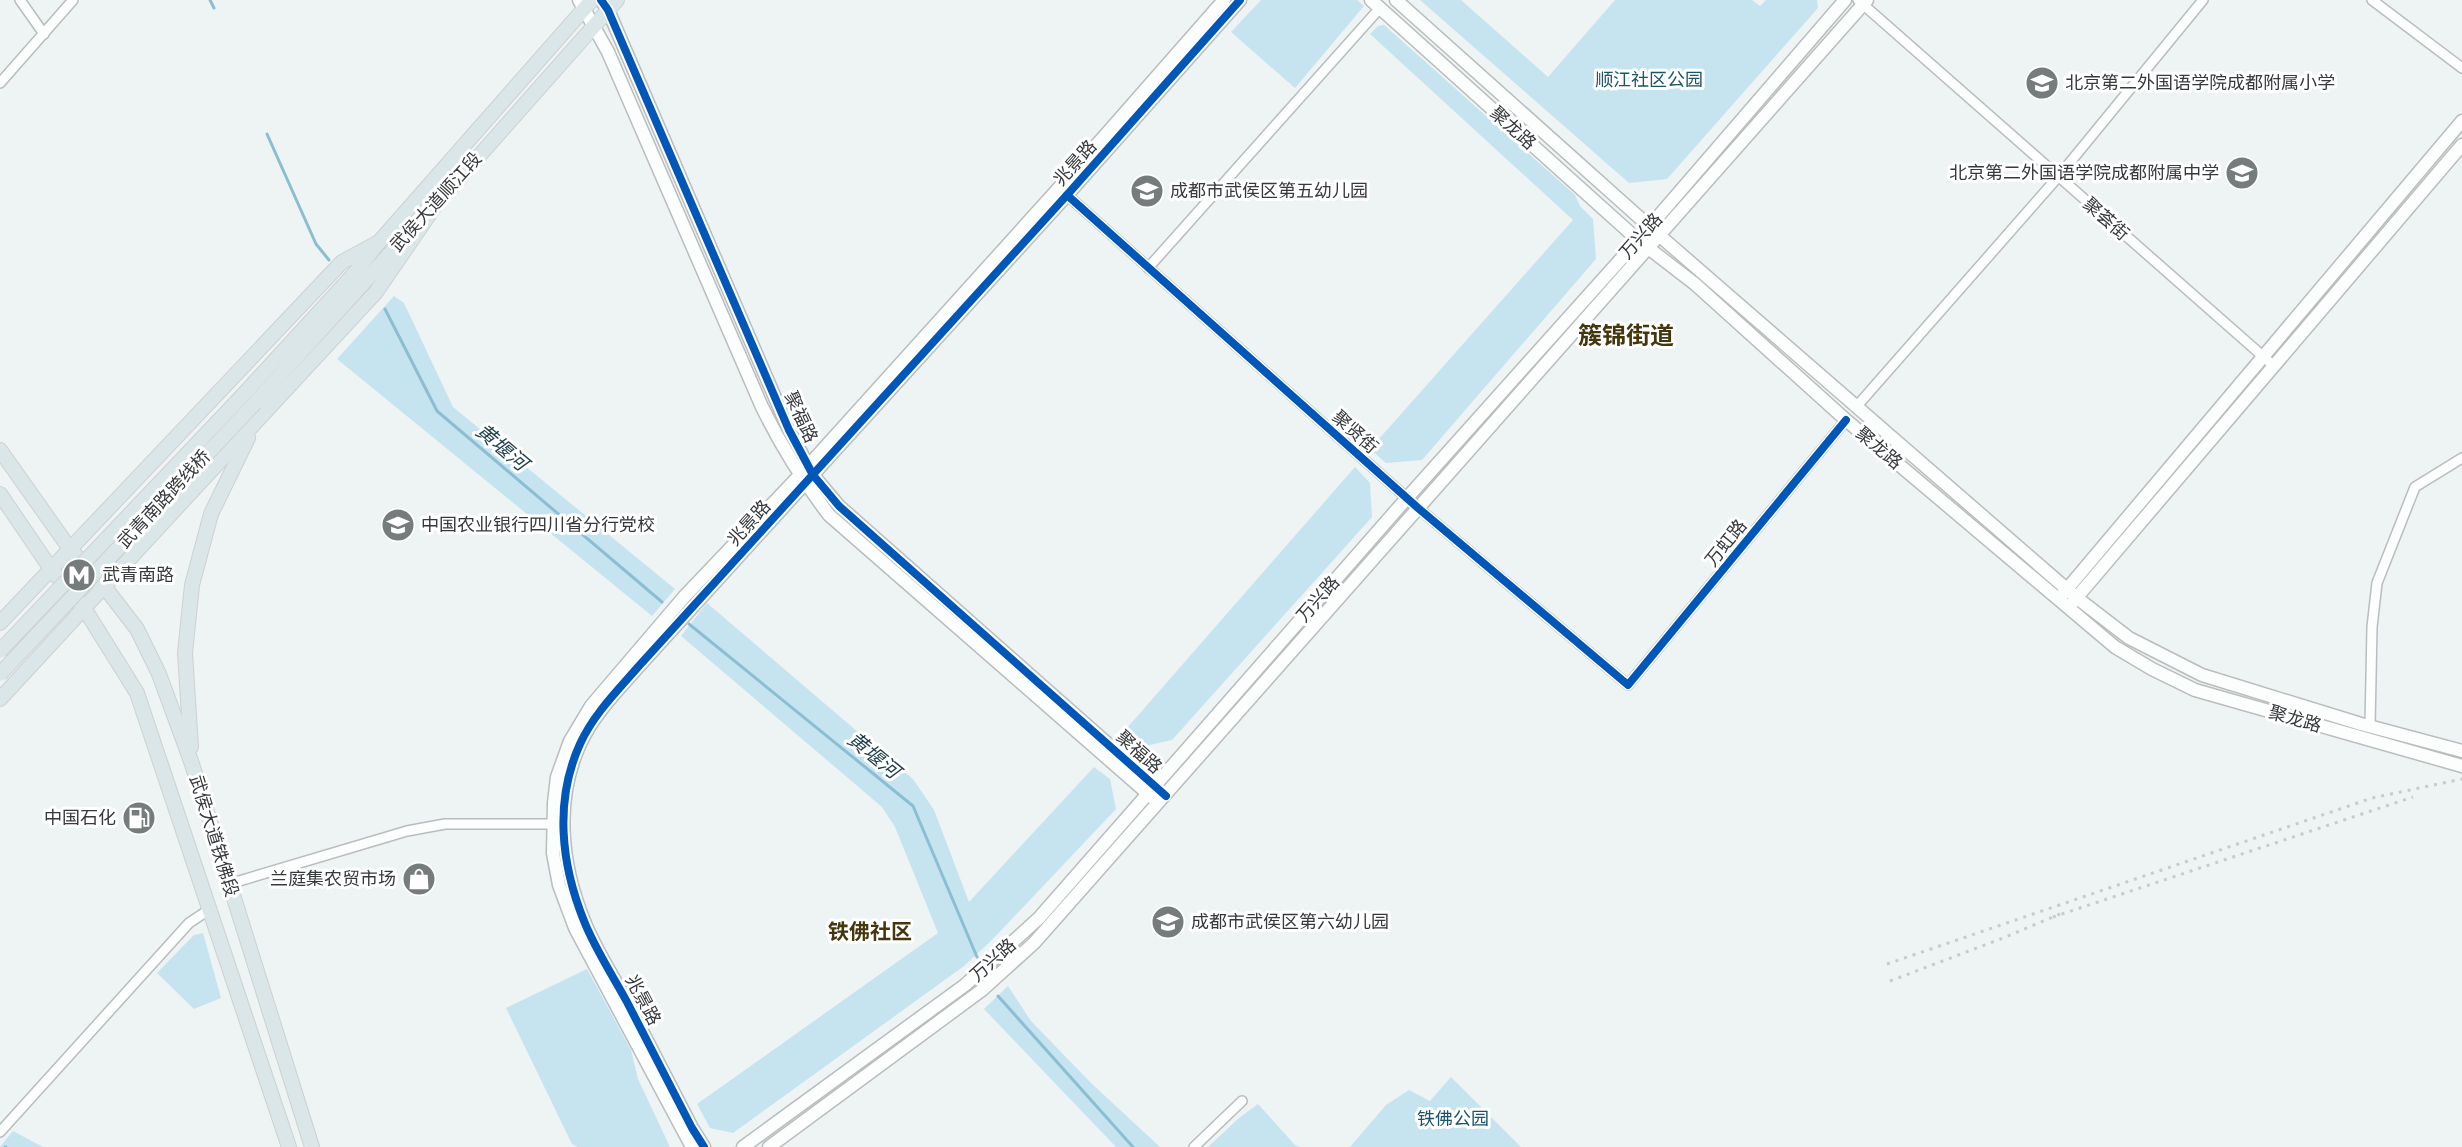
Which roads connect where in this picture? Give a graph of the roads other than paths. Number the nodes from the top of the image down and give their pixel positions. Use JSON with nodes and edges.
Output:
{"nodes":[{"id":1,"x":20,"y":0,"type":"edge"},
{"id":2,"x":74,"y":0,"type":"edge"},
{"id":3,"x":1224,"y":0,"type":"edge"},
{"id":4,"x":1240,"y":0,"type":"edge"},
{"id":5,"x":1396,"y":0,"type":"edge"},
{"id":6,"x":1845,"y":0,"type":"edge"},
{"id":7,"x":2204,"y":0,"type":"edge"},
{"id":8,"x":2372,"y":0,"type":"edge"},
{"id":9,"x":586,"y":2,"type":"edge"},
{"id":10,"x":1863,"y":2,"type":"edge"},
{"id":11,"x":608,"y":3,"type":"edge"},
{"id":12,"x":1375,"y":4,"type":"edge"},
{"id":13,"x":595,"y":25,"type":"junction"},
{"id":14,"x":44,"y":34,"type":"junction"},
{"id":15,"x":2462,"y":68,"type":"edge"},
{"id":16,"x":0,"y":83,"type":"edge"},
{"id":17,"x":2462,"y":121,"type":"edge"},
{"id":18,"x":2462,"y":145,"type":"edge"},
{"id":19,"x":2058,"y":177,"type":"junction"},
{"id":20,"x":1066,"y":195,"type":"junction"},
{"id":21,"x":432,"y":209,"type":"junction"},
{"id":22,"x":1650,"y":226,"type":"junction"},
{"id":23,"x":1660,"y":236,"type":"junction"},
{"id":24,"x":1638,"y":240,"type":"junction"},
{"id":25,"x":379,"y":242,"type":"junction"},
{"id":26,"x":1650,"y":248,"type":"junction"},
{"id":27,"x":1148,"y":268,"type":"junction"},
{"id":28,"x":2263,"y":356,"type":"junction"},
{"id":29,"x":2274,"y":366,"type":"junction"},
{"id":30,"x":249,"y":399,"type":"junction"},
{"id":31,"x":1857,"y":406,"type":"junction"},
{"id":32,"x":1846,"y":420,"type":"junction"},
{"id":33,"x":255,"y":424,"type":"junction"},
{"id":34,"x":0,"y":450,"type":"edge"},
{"id":35,"x":2462,"y":458,"type":"edge"},
{"id":36,"x":806,"y":475,"type":"junction"},
{"id":37,"x":0,"y":494,"type":"edge"},
{"id":38,"x":1407,"y":498,"type":"junction"},
{"id":39,"x":1418,"y":508,"type":"junction"},
{"id":40,"x":70,"y":549,"type":"junction"},
{"id":41,"x":51,"y":569,"type":"junction"},
{"id":42,"x":103,"y":585,"type":"junction"},
{"id":43,"x":2067,"y":589,"type":"junction"},
{"id":44,"x":2078,"y":598,"type":"junction"},
{"id":45,"x":2057,"y":600,"type":"junction"},
{"id":46,"x":84,"y":608,"type":"junction"},
{"id":47,"x":2068,"y":609,"type":"junction"},
{"id":48,"x":0,"y":623,"type":"edge"},
{"id":49,"x":0,"y":651,"type":"edge"},
{"id":50,"x":0,"y":675,"type":"edge"},
{"id":51,"x":1628,"y":685,"type":"joint"},
{"id":52,"x":0,"y":699,"type":"edge"},
{"id":53,"x":2370,"y":726,"type":"junction"},
{"id":54,"x":2462,"y":751,"type":"edge"},
{"id":55,"x":192,"y":764,"type":"junction"},
{"id":56,"x":2462,"y":766,"type":"edge"},
{"id":57,"x":1151,"y":789,"type":"junction"},
{"id":58,"x":1163,"y":799,"type":"junction"},
{"id":59,"x":554,"y":824,"type":"junction"},
{"id":60,"x":229,"y":884,"type":"junction"},
{"id":61,"x":210,"y":909,"type":"junction"},
{"id":62,"x":1242,"y":1101,"type":"dead end"},
{"id":63,"x":0,"y":1132,"type":"edge"},
{"id":64,"x":289,"y":1147,"type":"edge"},
{"id":65,"x":312,"y":1147,"type":"edge"},
{"id":66,"x":692,"y":1147,"type":"edge"},
{"id":67,"x":704,"y":1147,"type":"edge"},
{"id":68,"x":743,"y":1147,"type":"edge"},
{"id":69,"x":769,"y":1147,"type":"edge"},
{"id":70,"x":1194,"y":1147,"type":"edge"}],
"edges":[{"from":1,"to":14,"type":"street"},
{"from":2,"to":14,"type":"street"},
{"from":3,"to":36,"type":"main road","name":"兆景路"},
{"from":4,"to":20,"type":"main road","name":"兆景路"},
{"from":5,"to":22,"type":"main road","name":"聚龙路"},
{"from":6,"to":22,"type":"main road","name":"万兴路"},
{"from":7,"to":19,"type":"street"},
{"from":8,"to":15,"type":"street"},
{"from":9,"to":13,"type":"main road"},
{"from":9,"to":25,"type":"main road","name":"武侯大道顺江段"},
{"from":10,"to":19,"type":"street","name":"聚荟街"},
{"from":10,"to":23,"type":"main road"},
{"from":11,"to":13,"type":"main road","name":"武侯大道顺江段"},
{"from":11,"to":36,"type":"main road","name":"聚福路"},
{"from":12,"to":24,"type":"main road","name":"聚龙路"},
{"from":12,"to":27,"type":"street"},
{"from":13,"to":21,"type":"main road","name":"武侯大道顺江段"},
{"from":13,"to":36,"type":"main road"},
{"from":14,"to":16,"type":"street"},
{"from":17,"to":28,"type":"main road"},
{"from":18,"to":29,"type":"main road"},
{"from":19,"to":28,"type":"street","name":"聚荟街"},
{"from":19,"to":31,"type":"street"},
{"from":20,"to":27,"type":"street","name":"聚贤街"},
{"from":20,"to":36,"type":"main road","name":"兆景路"},
{"from":21,"to":30,"type":"main road","name":"武侯大道顺江段"},
{"from":21,"to":33,"type":"main road"},
{"from":22,"to":23,"type":"main road","name":"聚龙路"},
{"from":22,"to":24,"type":"main road","name":"万兴路"},
{"from":23,"to":26,"type":"main road"},
{"from":23,"to":31,"type":"main road","name":"聚龙路"},
{"from":24,"to":26,"type":"main road","name":"聚龙路"},
{"from":24,"to":38,"type":"main road","name":"万兴路"},
{"from":25,"to":30,"type":"main road","name":"武侯大道顺江段"},
{"from":25,"to":40,"type":"main road"},
{"from":26,"to":32,"type":"main road","name":"聚龙路"},
{"from":26,"to":39,"type":"main road"},
{"from":27,"to":38,"type":"street","name":"聚贤街"},
{"from":28,"to":29,"type":"street","name":"聚荟街"},
{"from":28,"to":43,"type":"main road"},
{"from":29,"to":44,"type":"main road"},
{"from":30,"to":49,"type":"main road","name":"武青南路跨线桥","bridge":true},
{"from":30,"to":50,"type":"main road","name":"武青南路跨线桥","bridge":true},
{"from":31,"to":43,"type":"main road","name":"聚龙路"},
{"from":32,"to":45,"type":"main road","name":"聚龙路"},
{"from":32,"to":51,"type":"street","name":"万虹路"},
{"from":33,"to":42,"type":"main road"},
{"from":33,"to":55,"type":"main road"},
{"from":34,"to":40,"type":"main road"},
{"from":35,"to":53,"type":"street"},
{"from":36,"to":57,"type":"main road","name":"聚福路"},
{"from":36,"to":59,"type":"main road","name":"兆景路"},
{"from":36,"to":67,"type":"main road","name":"兆景路"},
{"from":37,"to":41,"type":"main road"},
{"from":38,"to":39,"type":"street","name":"聚贤街"},
{"from":38,"to":57,"type":"main road","name":"万兴路"},
{"from":39,"to":51,"type":"street","name":"聚贤街"},
{"from":39,"to":58,"type":"main road"},
{"from":40,"to":41,"type":"main road"},
{"from":40,"to":42,"type":"main road","name":"武侯大道铁佛段"},
{"from":41,"to":46,"type":"main road","name":"武侯大道铁佛段"},
{"from":41,"to":48,"type":"main road"},
{"from":42,"to":46,"type":"main road"},
{"from":42,"to":55,"type":"main road","name":"武侯大道铁佛段"},
{"from":43,"to":44,"type":"main road","name":"聚龙路"},
{"from":43,"to":45,"type":"main road"},
{"from":44,"to":47,"type":"main road"},
{"from":44,"to":53,"type":"main road","name":"聚龙路"},
{"from":45,"to":47,"type":"main road","name":"聚龙路"},
{"from":46,"to":52,"type":"main road"},
{"from":46,"to":61,"type":"main road","name":"武侯大道铁佛段"},
{"from":47,"to":56,"type":"main road","name":"聚龙路"},
{"from":53,"to":54,"type":"main road","name":"聚龙路"},
{"from":55,"to":60,"type":"main road","name":"武侯大道铁佛段"},
{"from":57,"to":58,"type":"main road","name":"聚福路"},
{"from":57,"to":68,"type":"main road","name":"万兴路"},
{"from":58,"to":69,"type":"main road"},
{"from":59,"to":60,"type":"street"},
{"from":59,"to":66,"type":"main road","name":"兆景路"},
{"from":60,"to":65,"type":"main road","name":"武侯大道铁佛段"},
{"from":61,"to":63,"type":"street"},
{"from":61,"to":64,"type":"main road","name":"武侯大道铁佛段"},
{"from":62,"to":70,"type":"street"}]}
